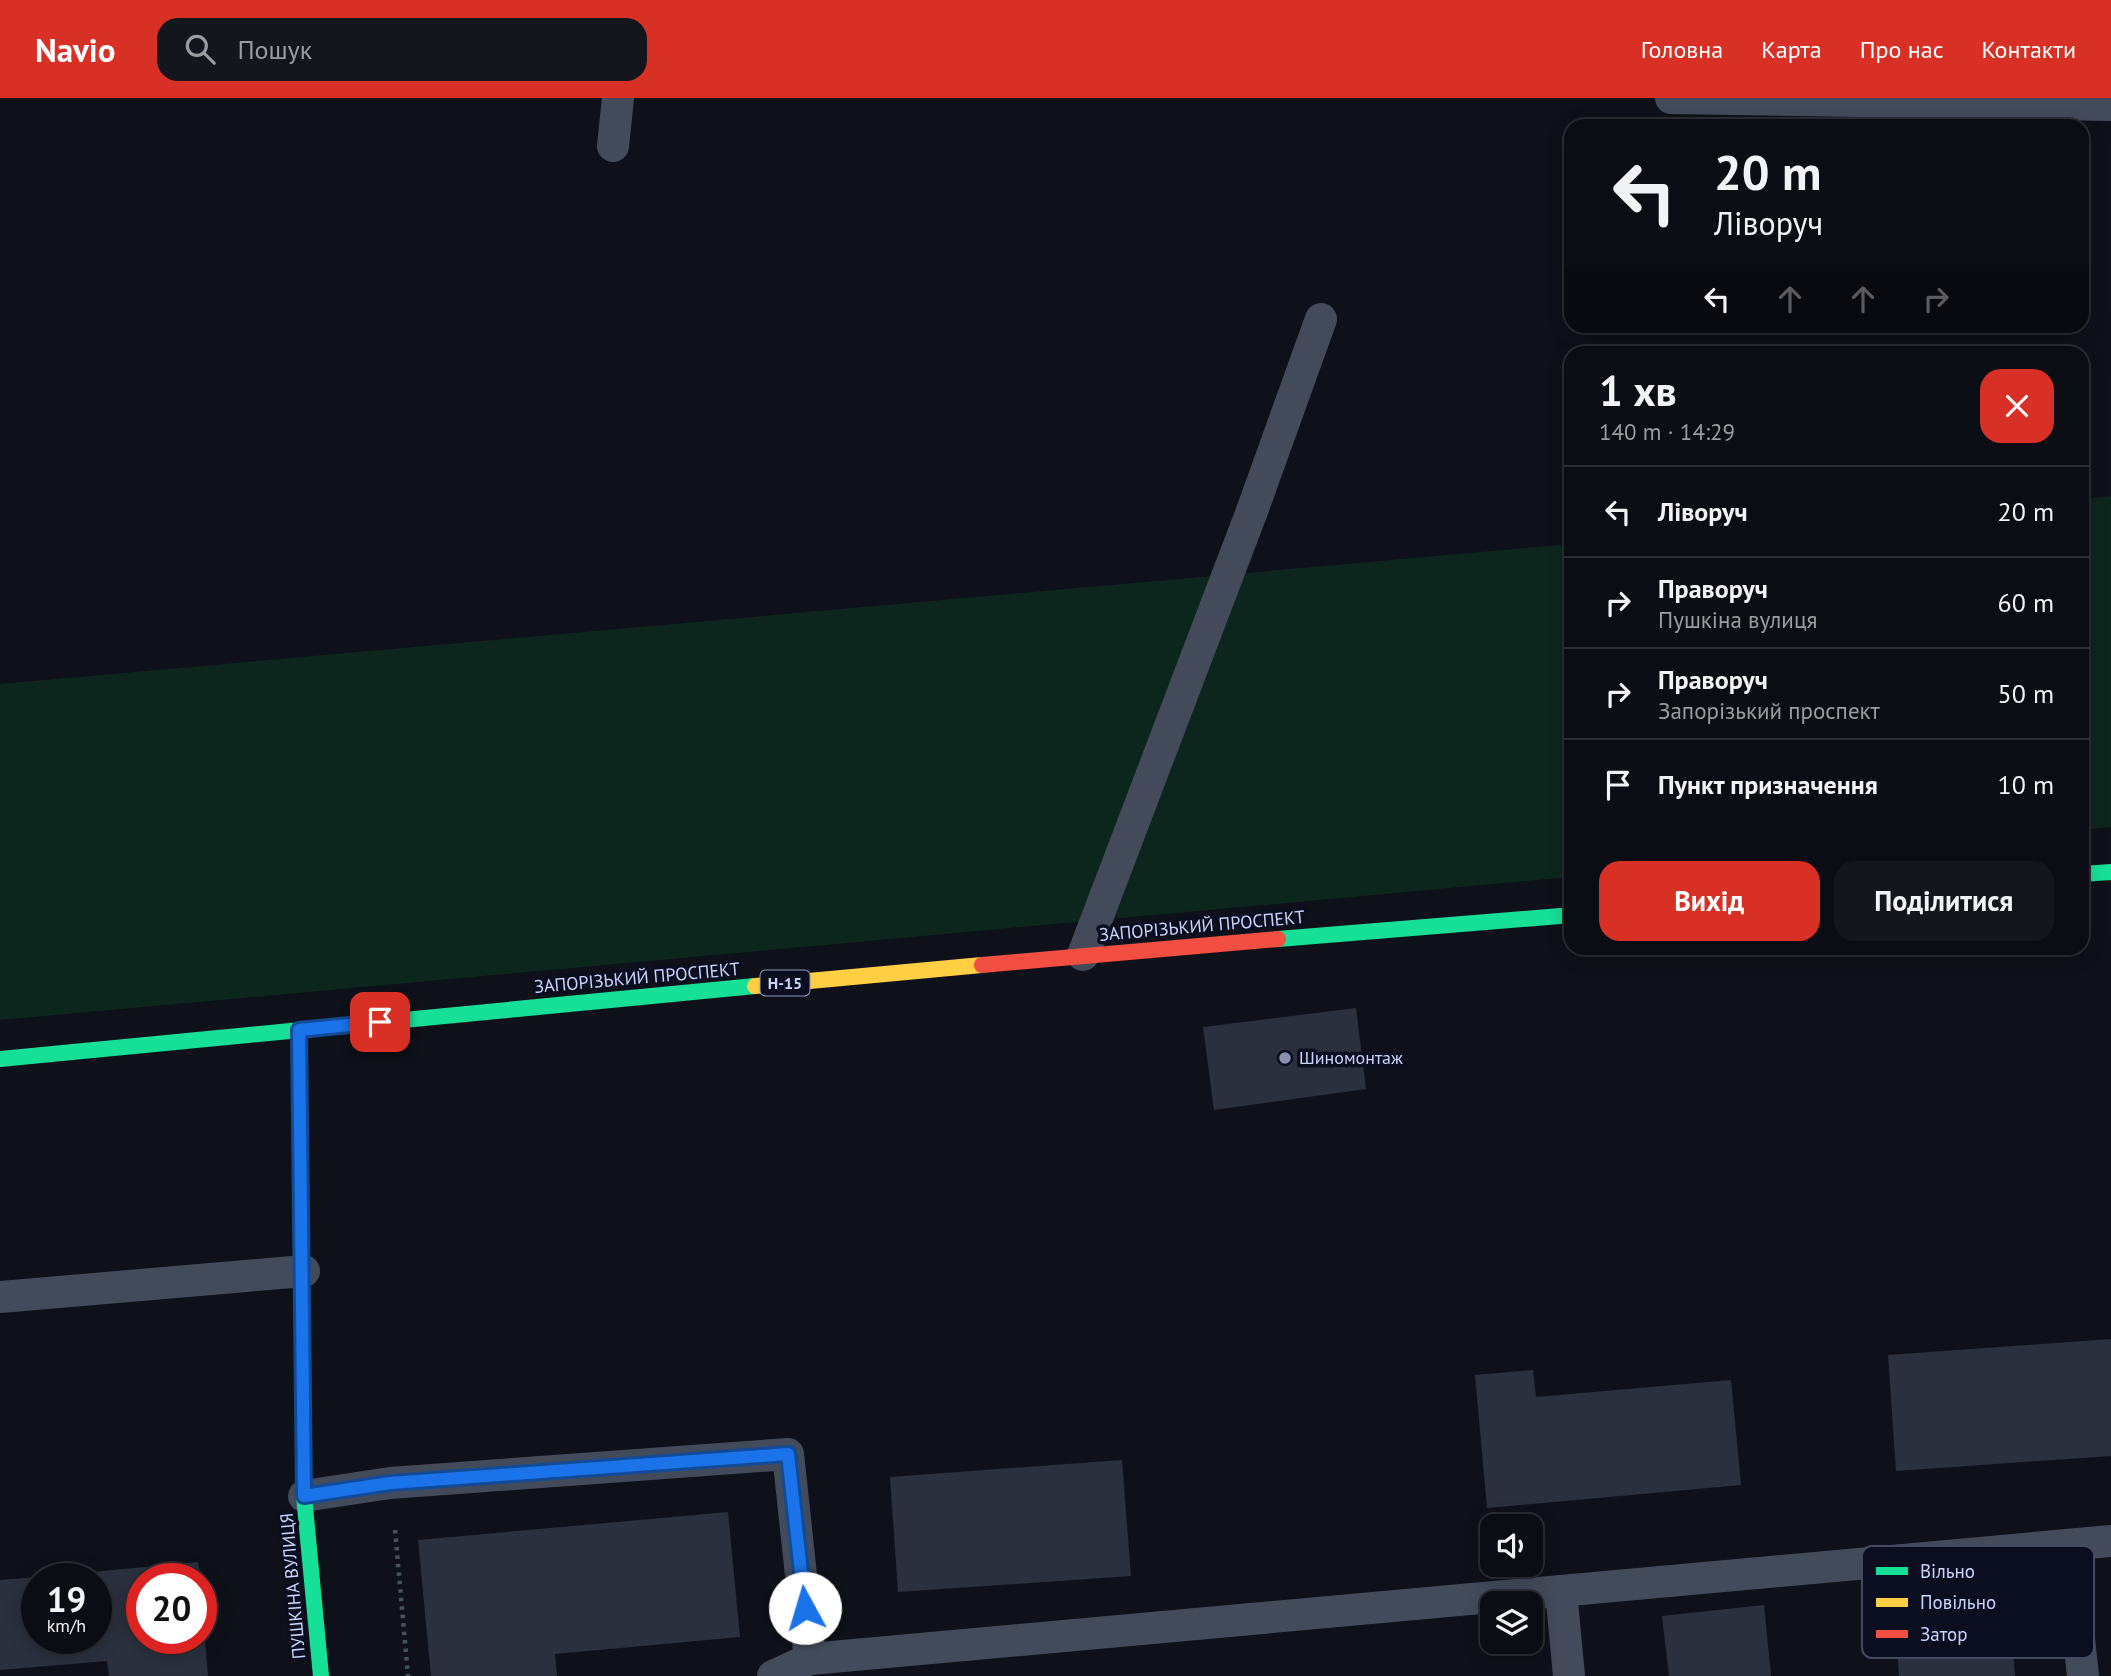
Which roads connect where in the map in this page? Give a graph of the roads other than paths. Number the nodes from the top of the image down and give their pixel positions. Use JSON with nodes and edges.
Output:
{"nodes":[{"id":1,"x":618,"y":98,"type":"edge"},
{"id":2,"x":1671,"y":98,"type":"edge"},
{"id":3,"x":2111,"y":105,"type":"edge"},
{"id":4,"x":613,"y":146,"type":"dead end"},
{"id":5,"x":1321,"y":319,"type":"dead end"},
{"id":6,"x":2111,"y":872,"type":"edge"},
{"id":7,"x":2089,"y":874,"type":"edge"},
{"id":8,"x":1564,"y":916,"type":"edge"},
{"id":9,"x":1083,"y":955,"type":"junction"},
{"id":10,"x":299,"y":1030,"type":"junction"},
{"id":11,"x":0,"y":1059,"type":"edge"},
{"id":12,"x":304,"y":1271,"type":"junction"},
{"id":13,"x":0,"y":1297,"type":"edge"},
{"id":14,"x":304,"y":1496,"type":"junction"},
{"id":15,"x":2111,"y":1541,"type":"edge"},
{"id":16,"x":2069,"y":1545,"type":"joint"},
{"id":17,"x":2058,"y":1546,"type":"edge"},
{"id":18,"x":1862,"y":1564,"type":"edge"},
{"id":19,"x":1561,"y":1591,"type":"junction"},
{"id":20,"x":2081,"y":1658,"type":"edge"},
{"id":21,"x":810,"y":1659,"type":"junction"},
{"id":22,"x":892,"y":1664,"type":"edge"},
{"id":23,"x":321,"y":1676,"type":"edge"},
{"id":24,"x":773,"y":1676,"type":"edge"},
{"id":25,"x":1569,"y":1676,"type":"edge"},
{"id":26,"x":2083,"y":1676,"type":"edge"}],
"edges":[{"from":1,"to":4,"type":"lane"},
{"from":2,"to":3,"type":"lane"},
{"from":5,"to":9,"type":"lane"},
{"from":6,"to":7,"type":"main road"},
{"from":8,"to":9,"type":"main road","name":"ЗАПОРІЗЬКИЙ ПРОСПЕКТ","number":"Н-15"},
{"from":9,"to":10,"type":"main road","name":"ЗАПОРІЗЬКИЙ ПРОСПЕКТ","number":"Н-15"},
{"from":10,"to":11,"type":"main road","name":"ЗАПОРІЗЬКИЙ ПРОСПЕКТ","number":"Н-15"},
{"from":10,"to":12,"type":"main road","name":"ПУШКІНА ВУЛИЦЯ"},
{"from":12,"to":13,"type":"lane"},
{"from":12,"to":14,"type":"main road","name":"ПУШКІНА ВУЛИЦЯ"},
{"from":14,"to":21,"type":"lane"},
{"from":14,"to":23,"type":"main road","name":"ПУШКІНА ВУЛИЦЯ"},
{"from":15,"to":16,"type":"lane"},
{"from":16,"to":17,"type":"lane"},
{"from":18,"to":19,"type":"lane"},
{"from":19,"to":22,"type":"lane"},
{"from":19,"to":25,"type":"lane"},
{"from":20,"to":26,"type":"lane"},
{"from":21,"to":22,"type":"lane"},
{"from":21,"to":24,"type":"lane"}]}
